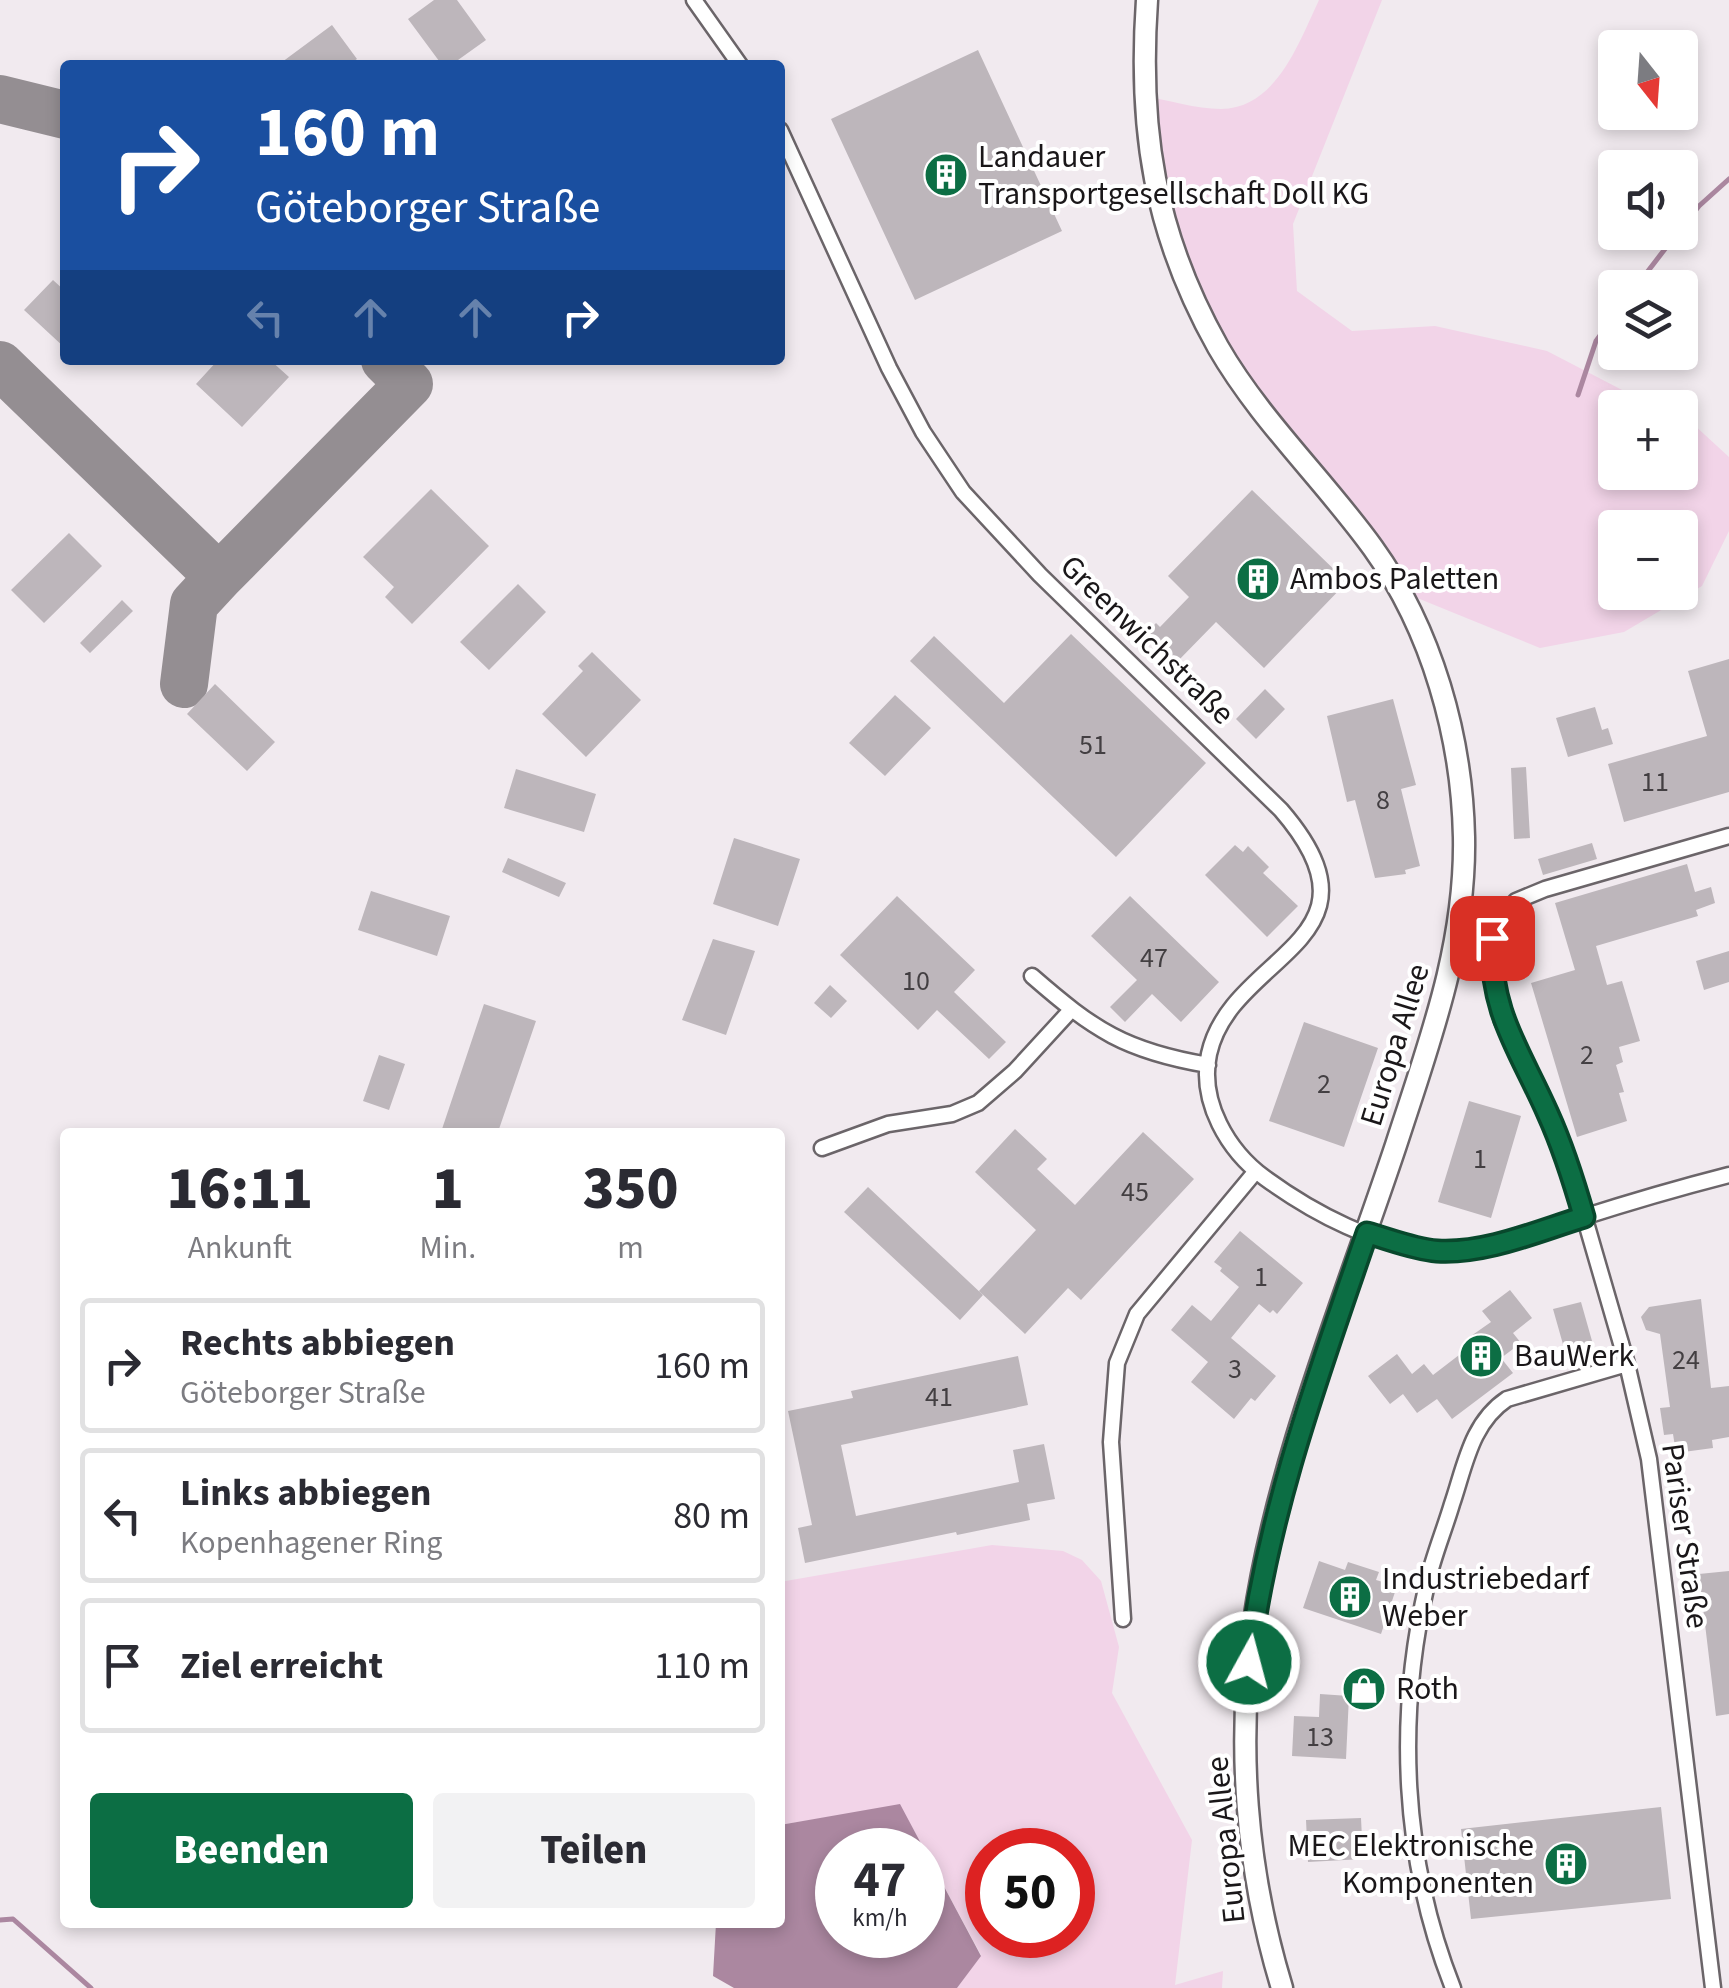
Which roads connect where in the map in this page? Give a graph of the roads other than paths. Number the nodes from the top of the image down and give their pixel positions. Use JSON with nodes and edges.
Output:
{"nodes":[{"id":1,"x":694,"y":0,"type":"edge"},
{"id":2,"x":1148,"y":0,"type":"edge"},
{"id":3,"x":736,"y":60,"type":"edge"},
{"id":4,"x":785,"y":141,"type":"edge"},
{"id":5,"x":1729,"y":836,"type":"edge"},
{"id":6,"x":1032,"y":976,"type":"dead end"},
{"id":7,"x":1071,"y":1010,"type":"junction"},
{"id":8,"x":1208,"y":1066,"type":"junction"},
{"id":9,"x":822,"y":1148,"type":"dead end"},
{"id":10,"x":1256,"y":1172,"type":"junction"},
{"id":11,"x":1729,"y":1174,"type":"edge"},
{"id":12,"x":1584,"y":1217,"type":"junction"},
{"id":13,"x":1367,"y":1233,"type":"junction"},
{"id":14,"x":1627,"y":1364,"type":"junction"},
{"id":15,"x":1123,"y":1619,"type":"dead end"},
{"id":16,"x":1282,"y":1988,"type":"edge"},
{"id":17,"x":1453,"y":1988,"type":"edge"},
{"id":18,"x":1713,"y":1988,"type":"edge"}],
"edges":[{"from":1,"to":3,"type":"street"},
{"from":2,"to":13,"type":"main road","name":"Europa Allee"},
{"from":4,"to":8,"type":"street","name":"Greenwichstraße"},
{"from":5,"to":12,"type":"street","name":"Pariser Straße"},
{"from":6,"to":7,"type":"street"},
{"from":7,"to":8,"type":"street"},
{"from":7,"to":9,"type":"street"},
{"from":8,"to":10,"type":"street"},
{"from":10,"to":13,"type":"street"},
{"from":10,"to":15,"type":"street"},
{"from":11,"to":12,"type":"street"},
{"from":12,"to":13,"type":"street"},
{"from":12,"to":14,"type":"street","name":"Pariser Straße"},
{"from":13,"to":16,"type":"main road","name":"Europa Allee"},
{"from":14,"to":17,"type":"street"},
{"from":14,"to":18,"type":"street","name":"Pariser Straße"}]}
